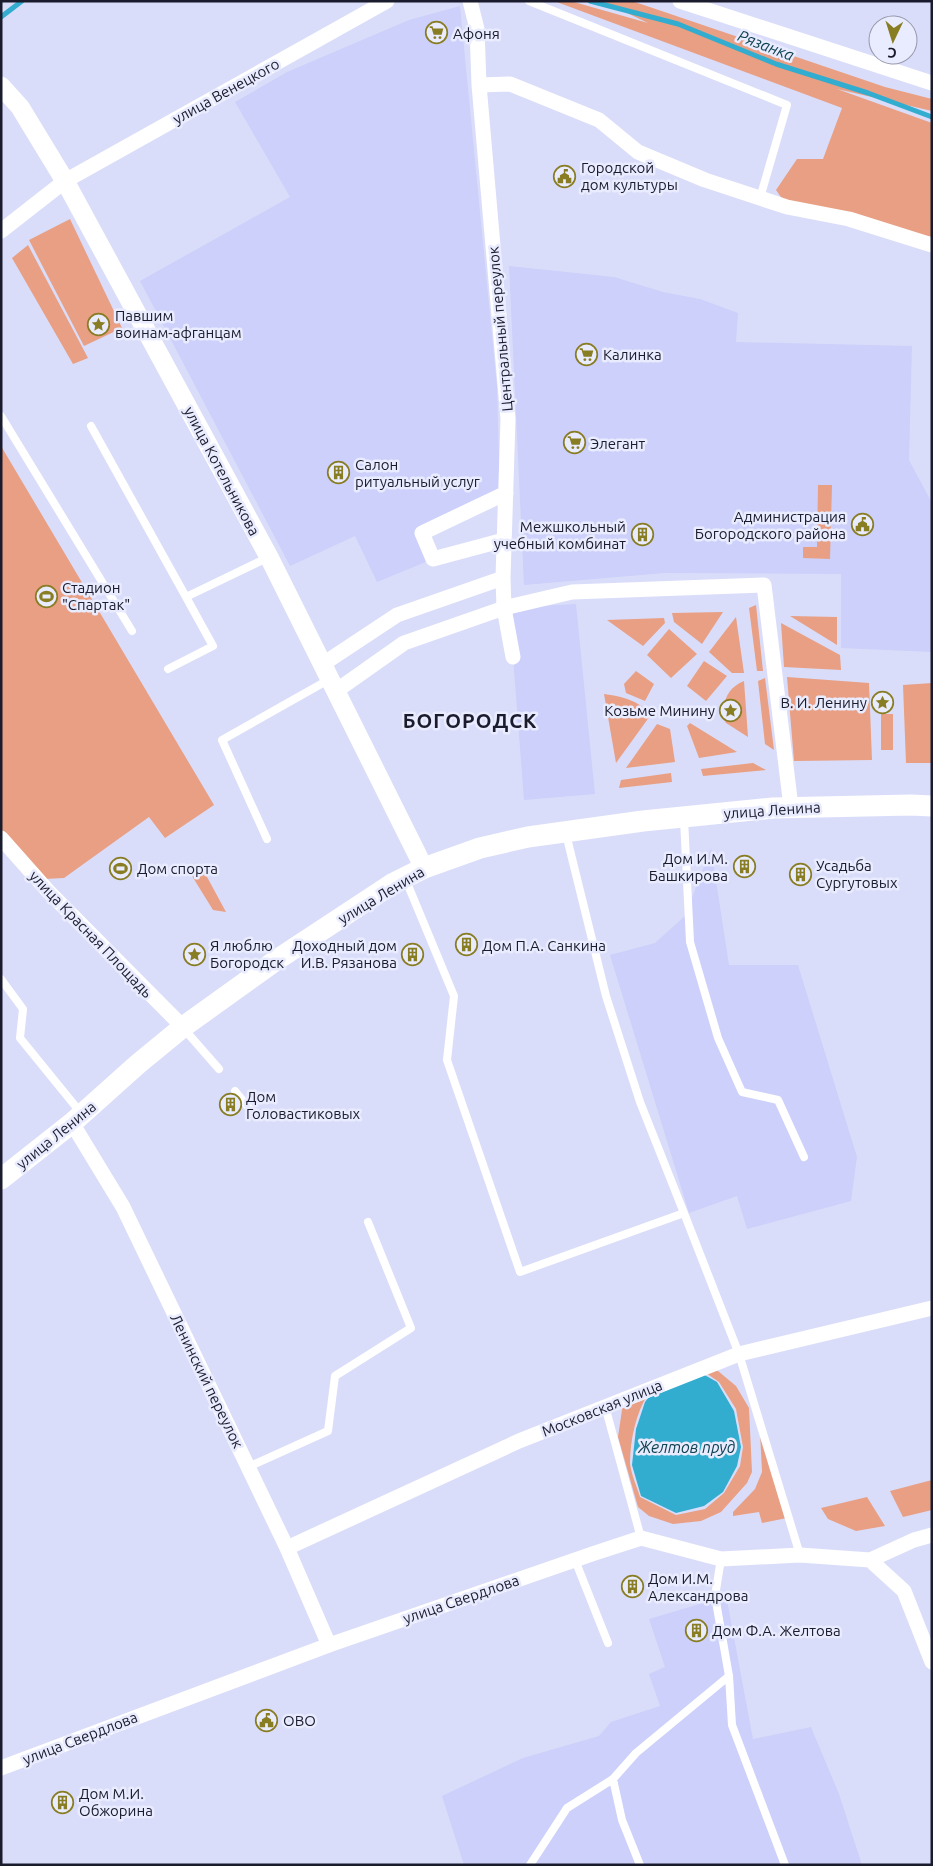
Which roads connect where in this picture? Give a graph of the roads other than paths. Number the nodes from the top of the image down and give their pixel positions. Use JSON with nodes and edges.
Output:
{"nodes":[{"id":1,"x":388,"y":1,"type":"edge"},
{"id":2,"x":470,"y":1,"type":"edge"},
{"id":3,"x":529,"y":1,"type":"edge"},
{"id":4,"x":680,"y":1,"type":"edge"},
{"id":5,"x":932,"y":83,"type":"edge"},
{"id":6,"x":479,"y":85,"type":"junction"},
{"id":7,"x":1,"y":86,"type":"edge"},
{"id":8,"x":65,"y":180,"type":"junction"},
{"id":9,"x":760,"y":198,"type":"junction"},
{"id":10,"x":1,"y":231,"type":"edge"},
{"id":11,"x":932,"y":245,"type":"edge"},
{"id":12,"x":1,"y":416,"type":"edge"},
{"id":13,"x":91,"y":426,"type":"dead end"},
{"id":14,"x":506,"y":493,"type":"junction"},
{"id":15,"x":504,"y":540,"type":"junction"},
{"id":16,"x":269,"y":557,"type":"junction"},
{"id":17,"x":503,"y":578,"type":"junction"},
{"id":18,"x":186,"y":597,"type":"junction"},
{"id":19,"x":504,"y":608,"type":"junction"},
{"id":20,"x":132,"y":631,"type":"dead end"},
{"id":21,"x":513,"y":657,"type":"dead end"},
{"id":22,"x":168,"y":669,"type":"dead end"},
{"id":23,"x":330,"y":678,"type":"junction"},
{"id":24,"x":932,"y":806,"type":"edge"},
{"id":25,"x":791,"y":807,"type":"junction"},
{"id":26,"x":684,"y":817,"type":"junction"},
{"id":27,"x":565,"y":832,"type":"junction"},
{"id":28,"x":1,"y":838,"type":"edge"},
{"id":29,"x":267,"y":839,"type":"dead end"},
{"id":30,"x":424,"y":868,"type":"junction"},
{"id":31,"x":404,"y":877,"type":"junction"},
{"id":32,"x":1,"y":979,"type":"edge"},
{"id":33,"x":183,"y":1028,"type":"junction"},
{"id":34,"x":218,"y":1069,"type":"dead end"},
{"id":35,"x":235,"y":1091,"type":"dead end"},
{"id":36,"x":249,"y":1108,"type":"dead end"},
{"id":37,"x":77,"y":1119,"type":"junction"},
{"id":38,"x":804,"y":1157,"type":"dead end"},
{"id":39,"x":1,"y":1179,"type":"edge"},
{"id":40,"x":684,"y":1213,"type":"junction"},
{"id":41,"x":368,"y":1222,"type":"dead end"},
{"id":42,"x":932,"y":1308,"type":"edge"},
{"id":43,"x":739,"y":1354,"type":"junction"},
{"id":44,"x":608,"y":1405,"type":"junction"},
{"id":45,"x":248,"y":1467,"type":"junction"},
{"id":46,"x":932,"y":1534,"type":"edge"},
{"id":47,"x":642,"y":1538,"type":"junction"},
{"id":48,"x":287,"y":1548,"type":"junction"},
{"id":49,"x":800,"y":1555,"type":"junction"},
{"id":50,"x":721,"y":1559,"type":"junction"},
{"id":51,"x":574,"y":1560,"type":"junction"},
{"id":52,"x":870,"y":1560,"type":"junction"},
{"id":53,"x":608,"y":1643,"type":"dead end"},
{"id":54,"x":329,"y":1645,"type":"junction"},
{"id":55,"x":932,"y":1662,"type":"edge"},
{"id":56,"x":729,"y":1676,"type":"junction"},
{"id":57,"x":1,"y":1768,"type":"edge"},
{"id":58,"x":612,"y":1779,"type":"junction"},
{"id":59,"x":530,"y":1865,"type":"edge"},
{"id":60,"x":640,"y":1865,"type":"edge"},
{"id":61,"x":785,"y":1865,"type":"edge"}],
"edges":[{"from":1,"to":8,"type":"street","name":"улица Венецкого"},
{"from":2,"to":6,"type":"street","name":"Центральный переулок"},
{"from":3,"to":9,"type":"lane"},
{"from":4,"to":5,"type":"street"},
{"from":6,"to":9,"type":"street"},
{"from":6,"to":14,"type":"street","name":"Центральный переулок"},
{"from":7,"to":8,"type":"street","name":"улица Котельникова"},
{"from":8,"to":10,"type":"street","name":"улица Венецкого"},
{"from":8,"to":16,"type":"street","name":"улица Котельникова"},
{"from":9,"to":11,"type":"street"},
{"from":12,"to":20,"type":"lane"},
{"from":13,"to":18,"type":"lane"},
{"from":14,"to":15,"type":"street","name":"Центральный переулок"},
{"from":14,"to":15,"type":"street"},
{"from":15,"to":17,"type":"street","name":"Центральный переулок"},
{"from":16,"to":18,"type":"lane"},
{"from":16,"to":23,"type":"street","name":"улица Котельникова"},
{"from":17,"to":19,"type":"street","name":"Центральный переулок"},
{"from":17,"to":23,"type":"street"},
{"from":18,"to":22,"type":"lane"},
{"from":19,"to":21,"type":"street","name":"Центральный переулок"},
{"from":19,"to":23,"type":"street"},
{"from":19,"to":25,"type":"street"},
{"from":23,"to":29,"type":"lane"},
{"from":23,"to":30,"type":"street","name":"улица Котельникова"},
{"from":24,"to":25,"type":"main road","name":"улица Ленина"},
{"from":25,"to":26,"type":"main road","name":"улица Ленина"},
{"from":26,"to":27,"type":"main road","name":"улица Ленина"},
{"from":26,"to":38,"type":"lane"},
{"from":27,"to":30,"type":"main road","name":"улица Ленина"},
{"from":27,"to":40,"type":"lane"},
{"from":28,"to":33,"type":"street","name":"улица Красная Площадь"},
{"from":30,"to":31,"type":"main road","name":"улица Ленина"},
{"from":31,"to":33,"type":"main road","name":"улица Ленина"},
{"from":31,"to":40,"type":"lane"},
{"from":32,"to":37,"type":"lane"},
{"from":33,"to":34,"type":"lane"},
{"from":33,"to":37,"type":"main road","name":"улица Ленина"},
{"from":35,"to":36,"type":"lane"},
{"from":37,"to":39,"type":"main road","name":"улица Ленина"},
{"from":37,"to":45,"type":"street","name":"Ленинский переулок"},
{"from":40,"to":43,"type":"lane"},
{"from":41,"to":45,"type":"lane"},
{"from":42,"to":43,"type":"street","name":"Московская улица"},
{"from":43,"to":44,"type":"street","name":"Московская улица"},
{"from":43,"to":49,"type":"lane"},
{"from":44,"to":47,"type":"lane"},
{"from":44,"to":48,"type":"street","name":"Московская улица"},
{"from":45,"to":48,"type":"street","name":"Ленинский переулок"},
{"from":46,"to":52,"type":"street"},
{"from":47,"to":50,"type":"street"},
{"from":47,"to":51,"type":"street","name":"улица Свердлова"},
{"from":48,"to":54,"type":"street","name":"Ленинский переулок"},
{"from":49,"to":50,"type":"street"},
{"from":49,"to":52,"type":"street"},
{"from":50,"to":56,"type":"lane"},
{"from":51,"to":53,"type":"lane"},
{"from":51,"to":54,"type":"street","name":"улица Свердлова"},
{"from":52,"to":55,"type":"street"},
{"from":54,"to":57,"type":"street","name":"улица Свердлова"},
{"from":56,"to":58,"type":"lane"},
{"from":56,"to":61,"type":"lane"},
{"from":58,"to":59,"type":"lane"},
{"from":58,"to":60,"type":"lane"}]}
